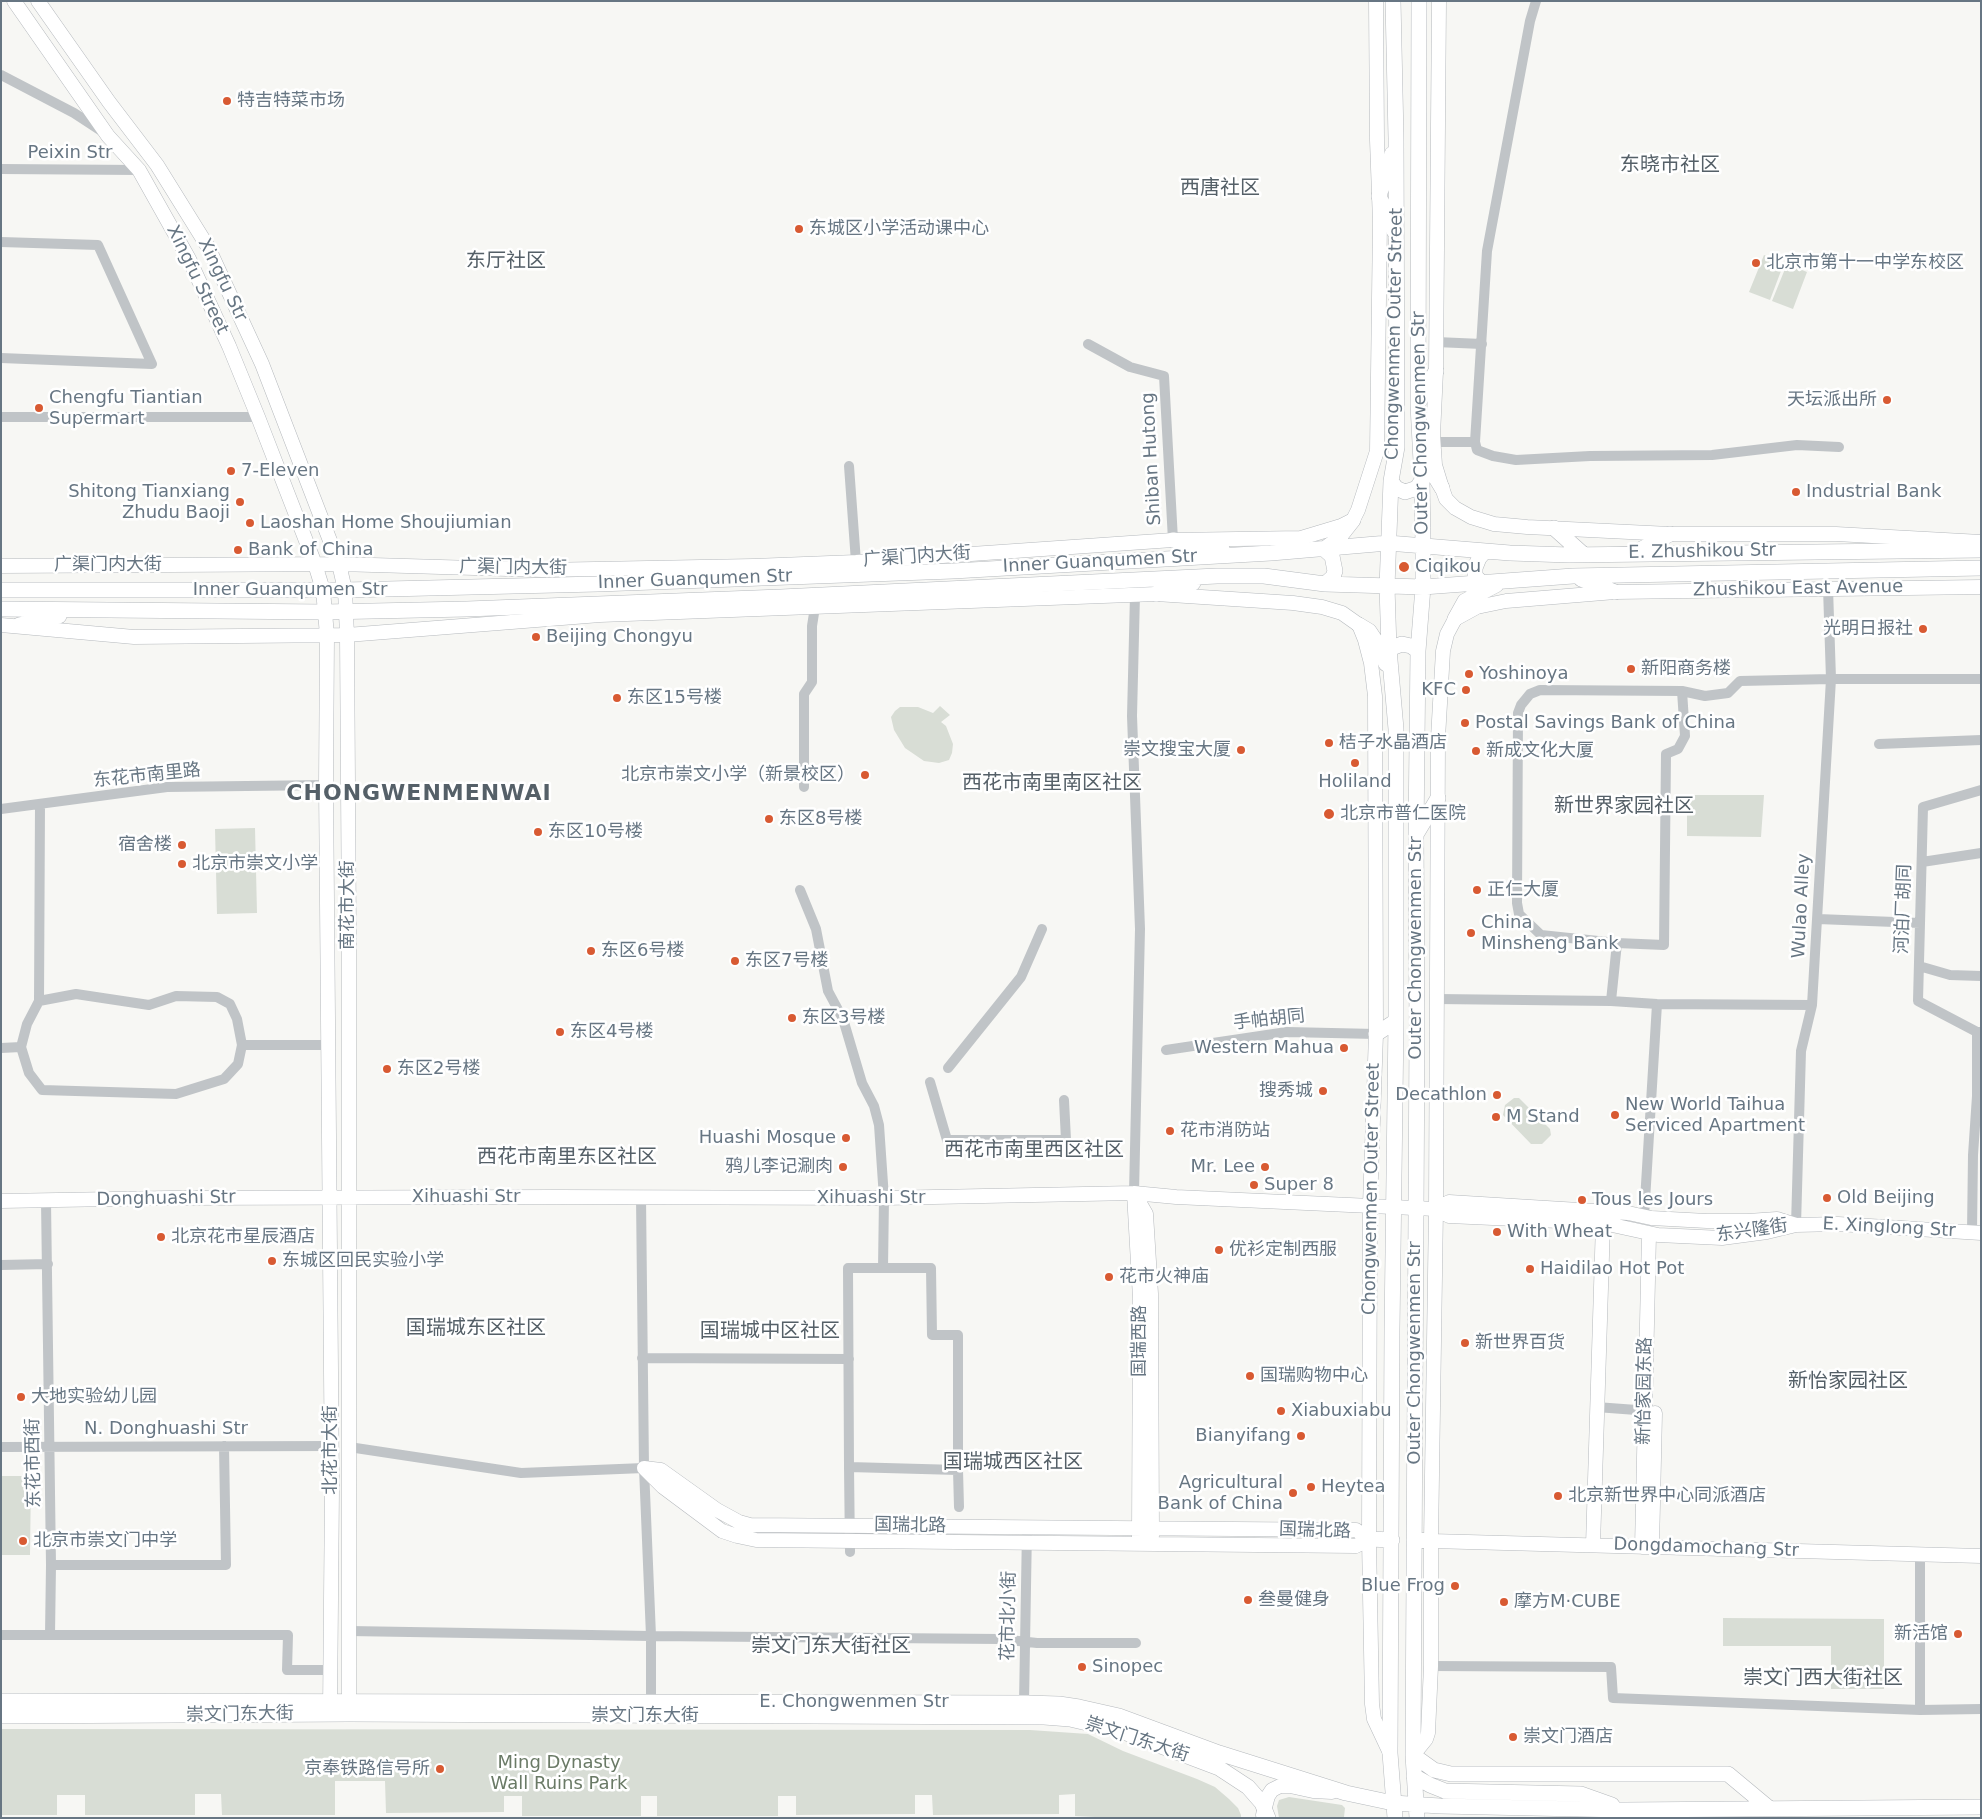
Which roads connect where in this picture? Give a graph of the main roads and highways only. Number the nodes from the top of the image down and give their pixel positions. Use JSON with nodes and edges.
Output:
{"nodes":[{"id":1,"x":1393,"y":1,"type":"edge"},
{"id":2,"x":1419,"y":1,"type":"edge"},
{"id":3,"x":1396,"y":138,"type":"junction"},
{"id":4,"x":1396,"y":236,"type":"junction"},
{"id":5,"x":1436,"y":371,"type":"road end"},
{"id":6,"x":1418,"y":404,"type":"junction"},
{"id":7,"x":1420,"y":453,"type":"junction"},
{"id":8,"x":1422,"y":480,"type":"junction"},
{"id":9,"x":1392,"y":481,"type":"junction"},
{"id":10,"x":1442,"y":488,"type":"road end"},
{"id":11,"x":1353,"y":520,"type":"road end"},
{"id":12,"x":1554,"y":528,"type":"road end"},
{"id":13,"x":1670,"y":534,"type":"road end"},
{"id":14,"x":1174,"y":540,"type":"road end"},
{"id":15,"x":1388,"y":542,"type":"junction"},
{"id":16,"x":1424,"y":544,"type":"junction"},
{"id":17,"x":1324,"y":549,"type":"junction"},
{"id":18,"x":1981,"y":550,"type":"edge"},
{"id":19,"x":1485,"y":551,"type":"junction"},
{"id":20,"x":1633,"y":553,"type":"junction"},
{"id":21,"x":1246,"y":554,"type":"junction"},
{"id":22,"x":1583,"y":554,"type":"junction"},
{"id":23,"x":1981,"y":568,"type":"edge"},
{"id":24,"x":1217,"y":576,"type":"junction"},
{"id":25,"x":1573,"y":576,"type":"junction"},
{"id":26,"x":1504,"y":581,"type":"junction"},
{"id":27,"x":1482,"y":583,"type":"junction"},
{"id":28,"x":1325,"y":584,"type":"junction"},
{"id":29,"x":1387,"y":587,"type":"junction"},
{"id":30,"x":1423,"y":587,"type":"junction"},
{"id":31,"x":1,"y":590,"type":"edge"},
{"id":32,"x":1615,"y":592,"type":"road end"},
{"id":33,"x":1156,"y":594,"type":"road end"},
{"id":34,"x":1,"y":609,"type":"edge"},
{"id":35,"x":81,"y":611,"type":"junction"},
{"id":36,"x":1455,"y":619,"type":"road end"},
{"id":37,"x":19,"y":625,"type":"road end"},
{"id":38,"x":1359,"y":625,"type":"road end"},
{"id":39,"x":1389,"y":649,"type":"junction"},
{"id":40,"x":1418,"y":652,"type":"junction"},
{"id":41,"x":1392,"y":684,"type":"junction"},
{"id":42,"x":1438,"y":798,"type":"road end"},
{"id":43,"x":1416,"y":834,"type":"junction"},
{"id":44,"x":1396,"y":1021,"type":"junction"},
{"id":45,"x":1376,"y":1034,"type":"road end"},
{"id":46,"x":1394,"y":1207,"type":"joint"},
{"id":47,"x":1369,"y":1539,"type":"road end"},
{"id":48,"x":1392,"y":1540,"type":"junction"},
{"id":49,"x":1414,"y":1540,"type":"junction"},
{"id":50,"x":1431,"y":1541,"type":"road end"},
{"id":51,"x":1,"y":1701,"type":"edge"},
{"id":52,"x":330,"y":1708,"type":"junction"},
{"id":53,"x":349,"y":1708,"type":"junction"},
{"id":54,"x":1,"y":1716,"type":"edge"},
{"id":55,"x":1413,"y":1755,"type":"junction"},
{"id":56,"x":1414,"y":1776,"type":"junction"},
{"id":57,"x":1981,"y":1807,"type":"edge"},
{"id":58,"x":1770,"y":1809,"type":"junction"},
{"id":59,"x":1625,"y":1810,"type":"junction"},
{"id":60,"x":1394,"y":1811,"type":"edge"},
{"id":61,"x":1416,"y":1812,"type":"edge"},
{"id":62,"x":1265,"y":1815,"type":"edge"}],
"edges":[{"from":1,"to":3,"type":"main road","name":"Chongwenmen Outer Street"},
{"from":2,"to":6,"type":"main road","name":"Outer Chongwenmen Str"},
{"from":3,"to":4,"type":"main road","name":"Chongwenmen Outer Street"},
{"from":3,"to":4,"type":"main road"},
{"from":4,"to":9,"type":"main road","name":"Chongwenmen Outer Street"},
{"from":5,"to":6,"type":"main road"},
{"from":6,"to":7,"type":"main road","name":"Outer Chongwenmen Str"},
{"from":7,"to":8,"type":"main road","name":"Outer Chongwenmen Str"},
{"from":7,"to":10,"type":"main road"},
{"from":8,"to":9,"type":"main road"},
{"from":8,"to":16,"type":"main road","name":"Outer Chongwenmen Str"},
{"from":9,"to":15,"type":"main road","name":"Chongwenmen Outer Street"},
{"from":11,"to":17,"type":"main road"},
{"from":12,"to":22,"type":"main road"},
{"from":13,"to":20,"type":"main road"},
{"from":14,"to":21,"type":"main road"},
{"from":15,"to":16,"type":"main road","name":"Inner Guanqumen Str"},
{"from":15,"to":17,"type":"main road","name":"Inner Guanqumen Str"},
{"from":15,"to":29,"type":"main road","name":"Chongwenmen Outer Street"},
{"from":16,"to":19,"type":"main road","name":"E. Zhushikou Str"},
{"from":16,"to":30,"type":"main road","name":"Outer Chongwenmen Str"},
{"from":17,"to":21,"type":"main road","name":"Inner Guanqumen Str"},
{"from":17,"to":28,"type":"main road"},
{"from":18,"to":20,"type":"main road","name":"E. Zhushikou Str"},
{"from":19,"to":22,"type":"main road","name":"E. Zhushikou Str"},
{"from":19,"to":27,"type":"main road"},
{"from":20,"to":22,"type":"main road","name":"E. Zhushikou Str"},
{"from":21,"to":31,"type":"main road","name":"Inner Guanqumen Str"},
{"from":23,"to":25,"type":"main road","name":"Zhushikou East Avenue"},
{"from":24,"to":28,"type":"main road","name":"Zhushikou East Avenue"},
{"from":24,"to":33,"type":"main road"},
{"from":24,"to":35,"type":"main road"},
{"from":25,"to":26,"type":"main road","name":"Zhushikou East Avenue"},
{"from":25,"to":32,"type":"main road"},
{"from":26,"to":27,"type":"main road","name":"Zhushikou East Avenue"},
{"from":26,"to":36,"type":"main road"},
{"from":27,"to":30,"type":"main road","name":"Zhushikou East Avenue"},
{"from":28,"to":29,"type":"main road","name":"Zhushikou East Avenue"},
{"from":29,"to":30,"type":"main road","name":"Zhushikou East Avenue"},
{"from":29,"to":39,"type":"main road","name":"Chongwenmen Outer Street"},
{"from":30,"to":40,"type":"main road","name":"Outer Chongwenmen Str"},
{"from":34,"to":35,"type":"main road"},
{"from":35,"to":37,"type":"main road"},
{"from":38,"to":41,"type":"main road"},
{"from":39,"to":40,"type":"main road"},
{"from":39,"to":41,"type":"main road","name":"Chongwenmen Outer Street"},
{"from":40,"to":43,"type":"main road","name":"Outer Chongwenmen Str"},
{"from":41,"to":44,"type":"main road","name":"Chongwenmen Outer Street"},
{"from":42,"to":43,"type":"main road"},
{"from":43,"to":49,"type":"main road","name":"Outer Chongwenmen Str"},
{"from":44,"to":45,"type":"main road"},
{"from":44,"to":46,"type":"main road","name":"Chongwenmen Outer Street"},
{"from":46,"to":48,"type":"main road","name":"Outer Chongwenmen Str"},
{"from":47,"to":48,"type":"main road"},
{"from":48,"to":60,"type":"main road","name":"Outer Chongwenmen Str"},
{"from":49,"to":50,"type":"main road"},
{"from":49,"to":55,"type":"main road","name":"Outer Chongwenmen Str"},
{"from":51,"to":52,"type":"main road","name":"崇文门东大街"},
{"from":52,"to":53,"type":"main road"},
{"from":52,"to":54,"type":"main road","name":"崇文门东大街"},
{"from":53,"to":60,"type":"main road","name":"E. Chongwenmen Str"},
{"from":53,"to":62,"type":"main road","name":"崇文门东大街"},
{"from":55,"to":56,"type":"main road","name":"Outer Chongwenmen Str"},
{"from":55,"to":58,"type":"main road"},
{"from":56,"to":59,"type":"main road"},
{"from":56,"to":61,"type":"main road","name":"Outer Chongwenmen Str"},
{"from":57,"to":58,"type":"main road"},
{"from":58,"to":59,"type":"main road"},
{"from":59,"to":61,"type":"main road"},
{"from":60,"to":61,"type":"main road"}]}
